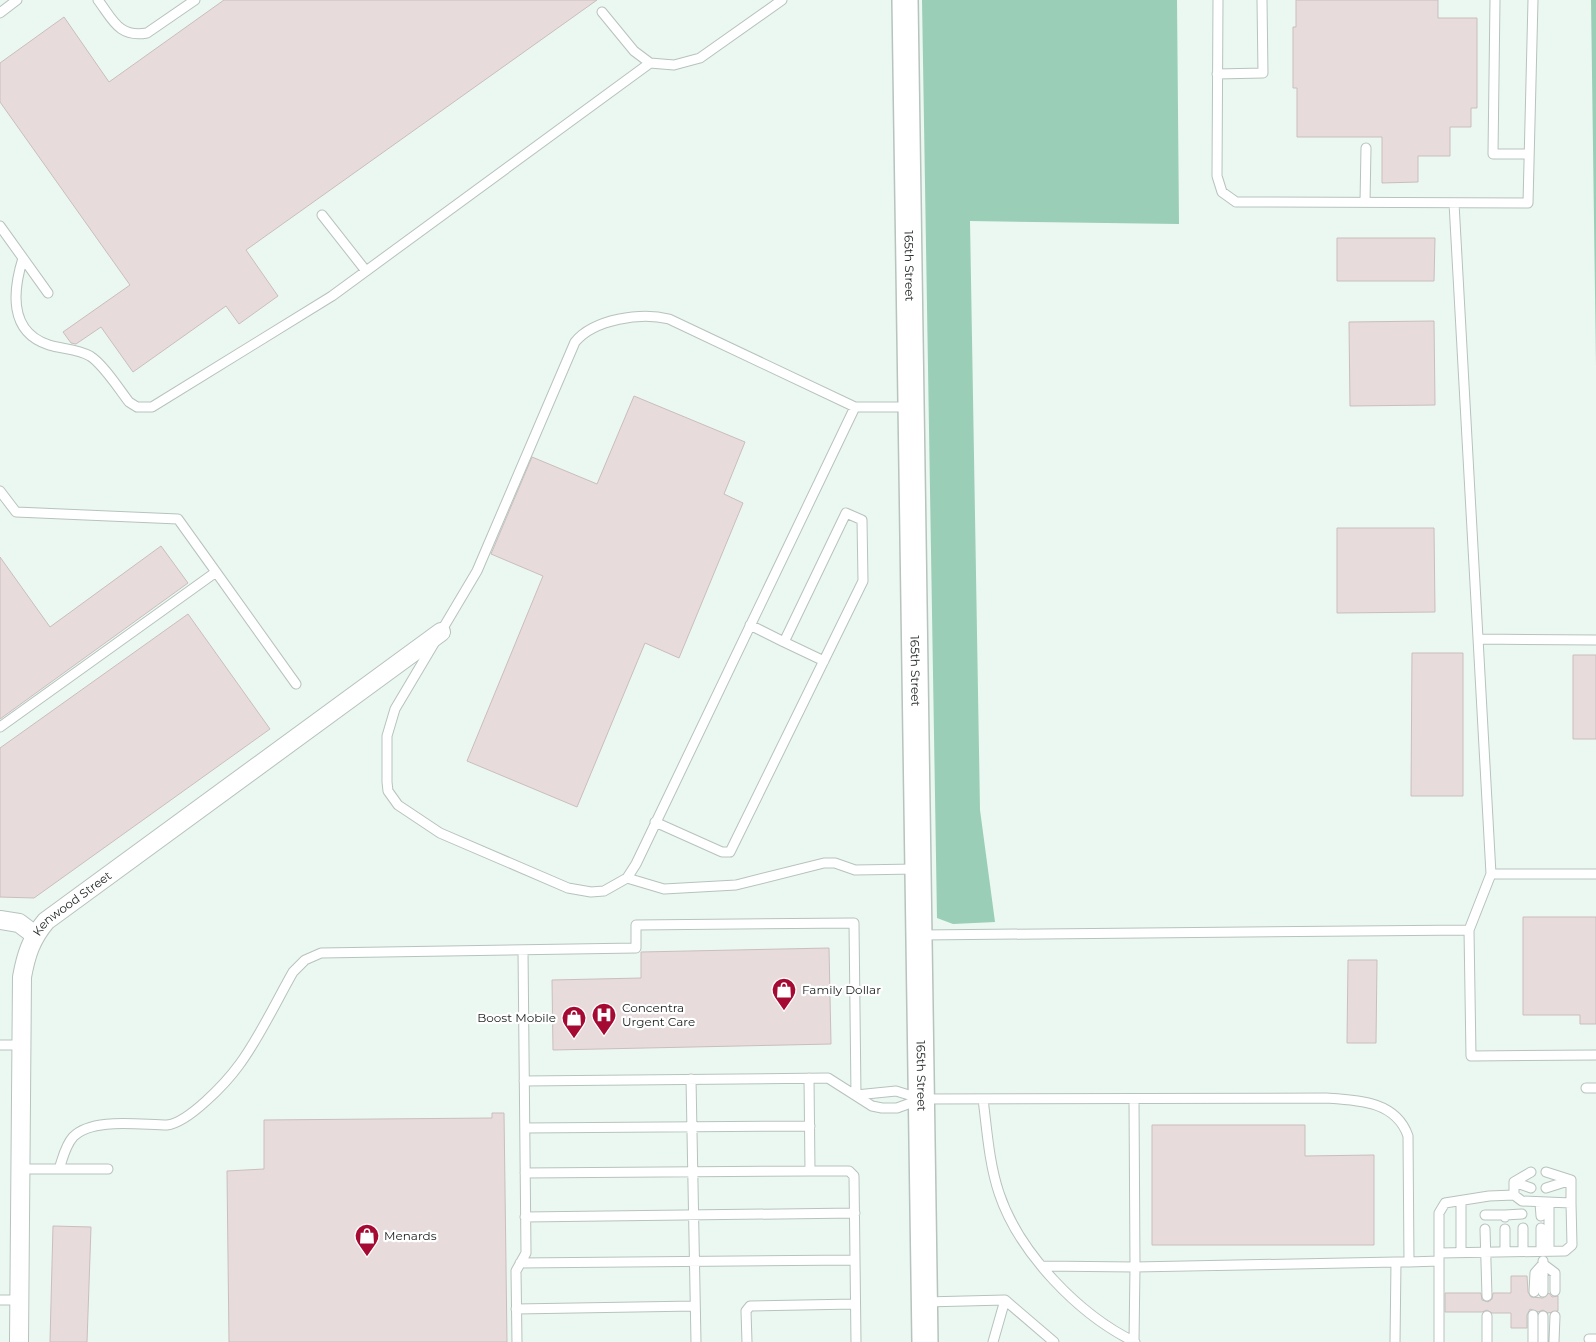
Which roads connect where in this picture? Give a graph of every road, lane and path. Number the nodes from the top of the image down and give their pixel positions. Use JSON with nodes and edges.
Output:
{"nodes":[{"id":1,"x":17,"y":0,"type":"edge"},
{"id":2,"x":98,"y":0,"type":"edge"},
{"id":3,"x":195,"y":0,"type":"edge"},
{"id":4,"x":782,"y":0,"type":"edge"},
{"id":5,"x":905,"y":0,"type":"edge"},
{"id":6,"x":1218,"y":0,"type":"edge"},
{"id":7,"x":1262,"y":0,"type":"edge"},
{"id":8,"x":1495,"y":0,"type":"edge"},
{"id":9,"x":1532,"y":0,"type":"edge"},
{"id":10,"x":602,"y":12,"type":"dead end"},
{"id":11,"x":0,"y":13,"type":"edge"},
{"id":12,"x":650,"y":63,"type":"junction"},
{"id":13,"x":1218,"y":74,"type":"junction"},
{"id":14,"x":1366,"y":148,"type":"dead end"},
{"id":15,"x":1528,"y":154,"type":"junction"},
{"id":16,"x":1365,"y":202,"type":"junction"},
{"id":17,"x":1454,"y":203,"type":"junction"},
{"id":18,"x":322,"y":215,"type":"dead end"},
{"id":19,"x":0,"y":226,"type":"edge"},
{"id":20,"x":23,"y":258,"type":"junction"},
{"id":21,"x":366,"y":271,"type":"junction"},
{"id":22,"x":48,"y":293,"type":"dead end"},
{"id":23,"x":855,"y":407,"type":"junction"},
{"id":24,"x":911,"y":407,"type":"junction"},
{"id":25,"x":0,"y":491,"type":"edge"},
{"id":26,"x":216,"y":572,"type":"junction"},
{"id":27,"x":750,"y":625,"type":"junction"},
{"id":28,"x":441,"y":632,"type":"junction"},
{"id":29,"x":1478,"y":639,"type":"junction"},
{"id":30,"x":1596,"y":640,"type":"edge"},
{"id":31,"x":784,"y":642,"type":"junction"},
{"id":32,"x":824,"y":661,"type":"junction"},
{"id":33,"x":296,"y":684,"type":"dead end"},
{"id":34,"x":0,"y":727,"type":"edge"},
{"id":35,"x":655,"y":822,"type":"junction"},
{"id":36,"x":918,"y":869,"type":"junction"},
{"id":37,"x":1491,"y":874,"type":"junction"},
{"id":38,"x":1596,"y":874,"type":"edge"},
{"id":39,"x":627,"y":878,"type":"junction"},
{"id":40,"x":0,"y":920,"type":"edge"},
{"id":41,"x":1469,"y":930,"type":"junction"},
{"id":42,"x":35,"y":934,"type":"junction"},
{"id":43,"x":919,"y":935,"type":"junction"},
{"id":44,"x":523,"y":950,"type":"junction"},
{"id":45,"x":0,"y":1045,"type":"edge"},
{"id":46,"x":22,"y":1045,"type":"junction"},
{"id":47,"x":1596,"y":1055,"type":"edge"},
{"id":48,"x":809,"y":1078,"type":"junction"},
{"id":49,"x":690,"y":1079,"type":"junction"},
{"id":50,"x":524,"y":1081,"type":"junction"},
{"id":51,"x":1586,"y":1088,"type":"dead end"},
{"id":52,"x":1596,"y":1088,"type":"edge"},
{"id":53,"x":856,"y":1095,"type":"junction"},
{"id":54,"x":922,"y":1099,"type":"junction"},
{"id":55,"x":983,"y":1099,"type":"junction"},
{"id":56,"x":1134,"y":1099,"type":"junction"},
{"id":57,"x":810,"y":1126,"type":"junction"},
{"id":58,"x":692,"y":1127,"type":"junction"},
{"id":59,"x":525,"y":1128,"type":"junction"},
{"id":60,"x":21,"y":1169,"type":"junction"},
{"id":61,"x":59,"y":1169,"type":"junction"},
{"id":62,"x":108,"y":1169,"type":"dead end"},
{"id":63,"x":692,"y":1171,"type":"junction"},
{"id":64,"x":810,"y":1171,"type":"junction"},
{"id":65,"x":1531,"y":1172,"type":"dead end"},
{"id":66,"x":1546,"y":1172,"type":"dead end"},
{"id":67,"x":525,"y":1173,"type":"junction"},
{"id":68,"x":1571,"y":1180,"type":"junction"},
{"id":69,"x":1514,"y":1182,"type":"junction"},
{"id":70,"x":1530,"y":1188,"type":"dead end"},
{"id":71,"x":1546,"y":1188,"type":"dead end"},
{"id":72,"x":1484,"y":1197,"type":"junction"},
{"id":73,"x":1518,"y":1198,"type":"junction"},
{"id":74,"x":1461,"y":1201,"type":"junction"},
{"id":75,"x":1545,"y":1203,"type":"junction"},
{"id":76,"x":1571,"y":1203,"type":"junction"},
{"id":77,"x":854,"y":1213,"type":"junction"},
{"id":78,"x":694,"y":1216,"type":"junction"},
{"id":79,"x":1541,"y":1216,"type":"dead end"},
{"id":80,"x":525,"y":1217,"type":"junction"},
{"id":81,"x":1485,"y":1228,"type":"dead end"},
{"id":82,"x":1523,"y":1228,"type":"dead end"},
{"id":83,"x":1541,"y":1228,"type":"dead end"},
{"id":84,"x":1505,"y":1229,"type":"dead end"},
{"id":85,"x":1485,"y":1251,"type":"junction"},
{"id":86,"x":1505,"y":1251,"type":"junction"},
{"id":87,"x":1524,"y":1251,"type":"junction"},
{"id":88,"x":1544,"y":1251,"type":"junction"},
{"id":89,"x":1462,"y":1252,"type":"junction"},
{"id":90,"x":1439,"y":1257,"type":"junction"},
{"id":91,"x":694,"y":1260,"type":"junction"},
{"id":92,"x":855,"y":1260,"type":"junction"},
{"id":93,"x":1396,"y":1262,"type":"junction"},
{"id":94,"x":1409,"y":1262,"type":"junction"},
{"id":95,"x":520,"y":1263,"type":"junction"},
{"id":96,"x":1543,"y":1264,"type":"junction"},
{"id":97,"x":1042,"y":1266,"type":"junction"},
{"id":98,"x":1135,"y":1266,"type":"junction"},
{"id":99,"x":1555,"y":1291,"type":"dead end"},
{"id":100,"x":1539,"y":1292,"type":"dead end"},
{"id":101,"x":1487,"y":1296,"type":"dead end"},
{"id":102,"x":0,"y":1300,"type":"edge"},
{"id":103,"x":20,"y":1300,"type":"junction"},
{"id":104,"x":1005,"y":1300,"type":"junction"},
{"id":105,"x":924,"y":1302,"type":"junction"},
{"id":106,"x":855,"y":1304,"type":"junction"},
{"id":107,"x":695,"y":1306,"type":"junction"},
{"id":108,"x":516,"y":1310,"type":"junction"},
{"id":109,"x":1487,"y":1316,"type":"dead end"},
{"id":110,"x":1555,"y":1316,"type":"dead end"},
{"id":111,"x":19,"y":1342,"type":"edge"},
{"id":112,"x":517,"y":1342,"type":"edge"},
{"id":113,"x":696,"y":1342,"type":"edge"},
{"id":114,"x":747,"y":1342,"type":"edge"},
{"id":115,"x":856,"y":1342,"type":"edge"},
{"id":116,"x":925,"y":1342,"type":"edge"},
{"id":117,"x":994,"y":1342,"type":"edge"},
{"id":118,"x":1054,"y":1342,"type":"edge"},
{"id":119,"x":1135,"y":1342,"type":"edge"},
{"id":120,"x":1395,"y":1342,"type":"edge"},
{"id":121,"x":1439,"y":1342,"type":"edge"},
{"id":122,"x":1487,"y":1342,"type":"edge"},
{"id":123,"x":1533,"y":1342,"type":"edge"},
{"id":124,"x":1543,"y":1342,"type":"edge"},
{"id":125,"x":1554,"y":1342,"type":"edge"}],
"edges":[{"from":1,"to":11,"type":"lane"},
{"from":2,"to":3,"type":"lane"},
{"from":4,"to":12,"type":"lane"},
{"from":5,"to":24,"type":"main road","name":"165th Street"},
{"from":6,"to":13,"type":"lane"},
{"from":7,"to":13,"type":"lane"},
{"from":8,"to":15,"type":"lane"},
{"from":9,"to":15,"type":"lane"},
{"from":10,"to":12,"type":"lane"},
{"from":12,"to":21,"type":"lane"},
{"from":13,"to":16,"type":"lane"},
{"from":14,"to":16,"type":"lane"},
{"from":15,"to":17,"type":"lane"},
{"from":16,"to":17,"type":"lane"},
{"from":17,"to":29,"type":"lane"},
{"from":18,"to":21,"type":"lane"},
{"from":19,"to":20,"type":"lane"},
{"from":20,"to":21,"type":"lane"},
{"from":20,"to":22,"type":"lane"},
{"from":23,"to":24,"type":"lane"},
{"from":23,"to":27,"type":"lane"},
{"from":23,"to":28,"type":"lane"},
{"from":24,"to":36,"type":"main road","name":"165th Street"},
{"from":25,"to":26,"type":"lane"},
{"from":26,"to":33,"type":"lane"},
{"from":26,"to":34,"type":"lane"},
{"from":27,"to":31,"type":"lane"},
{"from":27,"to":35,"type":"lane"},
{"from":28,"to":39,"type":"lane"},
{"from":28,"to":42,"type":"street","name":"Kenwood Street"},
{"from":29,"to":30,"type":"lane"},
{"from":29,"to":37,"type":"lane"},
{"from":31,"to":32,"type":"lane"},
{"from":31,"to":32,"type":"lane"},
{"from":32,"to":35,"type":"lane"},
{"from":35,"to":39,"type":"lane"},
{"from":36,"to":39,"type":"lane"},
{"from":36,"to":43,"type":"main road","name":"165th Street"},
{"from":37,"to":38,"type":"lane"},
{"from":37,"to":41,"type":"lane"},
{"from":40,"to":42,"type":"street"},
{"from":41,"to":43,"type":"lane"},
{"from":41,"to":47,"type":"lane"},
{"from":42,"to":46,"type":"street","name":"Kenwood Street"},
{"from":43,"to":54,"type":"main road","name":"165th Street"},
{"from":44,"to":50,"type":"lane"},
{"from":44,"to":53,"type":"lane"},
{"from":44,"to":61,"type":"lane"},
{"from":45,"to":46,"type":"lane"},
{"from":46,"to":60,"type":"street","name":"Kenwood Street"},
{"from":48,"to":49,"type":"lane"},
{"from":48,"to":53,"type":"lane"},
{"from":48,"to":57,"type":"lane"},
{"from":49,"to":50,"type":"lane"},
{"from":49,"to":58,"type":"lane"},
{"from":50,"to":59,"type":"lane"},
{"from":51,"to":52,"type":"lane"},
{"from":53,"to":54,"type":"lane"},
{"from":53,"to":54,"type":"lane"},
{"from":54,"to":55,"type":"lane"},
{"from":54,"to":105,"type":"main road","name":"165th Street"},
{"from":55,"to":56,"type":"lane"},
{"from":55,"to":97,"type":"lane"},
{"from":56,"to":94,"type":"lane"},
{"from":56,"to":98,"type":"lane"},
{"from":57,"to":58,"type":"lane"},
{"from":57,"to":64,"type":"lane"},
{"from":58,"to":59,"type":"lane"},
{"from":58,"to":63,"type":"lane"},
{"from":59,"to":67,"type":"lane"},
{"from":60,"to":61,"type":"lane"},
{"from":60,"to":103,"type":"street","name":"Kenwood Street"},
{"from":61,"to":62,"type":"lane"},
{"from":63,"to":64,"type":"lane"},
{"from":63,"to":67,"type":"lane"},
{"from":63,"to":78,"type":"lane"},
{"from":64,"to":77,"type":"lane"},
{"from":65,"to":69,"type":"lane"},
{"from":66,"to":68,"type":"lane"},
{"from":67,"to":80,"type":"lane"},
{"from":68,"to":71,"type":"lane"},
{"from":68,"to":76,"type":"lane"},
{"from":69,"to":70,"type":"lane"},
{"from":69,"to":73,"type":"lane"},
{"from":72,"to":73,"type":"lane"},
{"from":72,"to":73,"type":"lane"},
{"from":72,"to":74,"type":"lane"},
{"from":73,"to":75,"type":"lane"},
{"from":74,"to":89,"type":"lane"},
{"from":74,"to":90,"type":"lane"},
{"from":75,"to":76,"type":"lane"},
{"from":75,"to":79,"type":"lane"},
{"from":75,"to":88,"type":"lane"},
{"from":76,"to":88,"type":"lane"},
{"from":77,"to":78,"type":"lane"},
{"from":77,"to":92,"type":"lane"},
{"from":78,"to":80,"type":"lane"},
{"from":78,"to":91,"type":"lane"},
{"from":80,"to":95,"type":"lane"},
{"from":81,"to":85,"type":"lane"},
{"from":82,"to":87,"type":"lane"},
{"from":83,"to":88,"type":"lane"},
{"from":84,"to":86,"type":"lane"},
{"from":85,"to":86,"type":"lane"},
{"from":85,"to":89,"type":"lane"},
{"from":85,"to":101,"type":"lane"},
{"from":86,"to":87,"type":"lane"},
{"from":87,"to":88,"type":"lane"},
{"from":88,"to":96,"type":"lane"},
{"from":89,"to":90,"type":"lane"},
{"from":90,"to":94,"type":"lane"},
{"from":90,"to":121,"type":"lane"},
{"from":91,"to":92,"type":"lane"},
{"from":91,"to":95,"type":"lane"},
{"from":91,"to":107,"type":"lane"},
{"from":92,"to":106,"type":"lane"},
{"from":93,"to":94,"type":"lane"},
{"from":93,"to":98,"type":"lane"},
{"from":93,"to":120,"type":"lane"},
{"from":95,"to":108,"type":"lane"},
{"from":96,"to":99,"type":"lane"},
{"from":96,"to":100,"type":"lane"},
{"from":97,"to":98,"type":"lane"},
{"from":97,"to":119,"type":"lane"},
{"from":98,"to":119,"type":"lane"},
{"from":102,"to":103,"type":"lane"},
{"from":103,"to":111,"type":"street","name":"Kenwood Street"},
{"from":104,"to":105,"type":"lane"},
{"from":104,"to":117,"type":"lane"},
{"from":104,"to":118,"type":"lane"},
{"from":105,"to":116,"type":"main road","name":"165th Street"},
{"from":106,"to":114,"type":"lane"},
{"from":106,"to":115,"type":"lane"},
{"from":107,"to":108,"type":"lane"},
{"from":107,"to":113,"type":"lane"},
{"from":108,"to":112,"type":"lane"},
{"from":109,"to":122,"type":"lane"},
{"from":110,"to":125,"type":"lane"},
{"from":123,"to":124,"type":"lane"}]}
